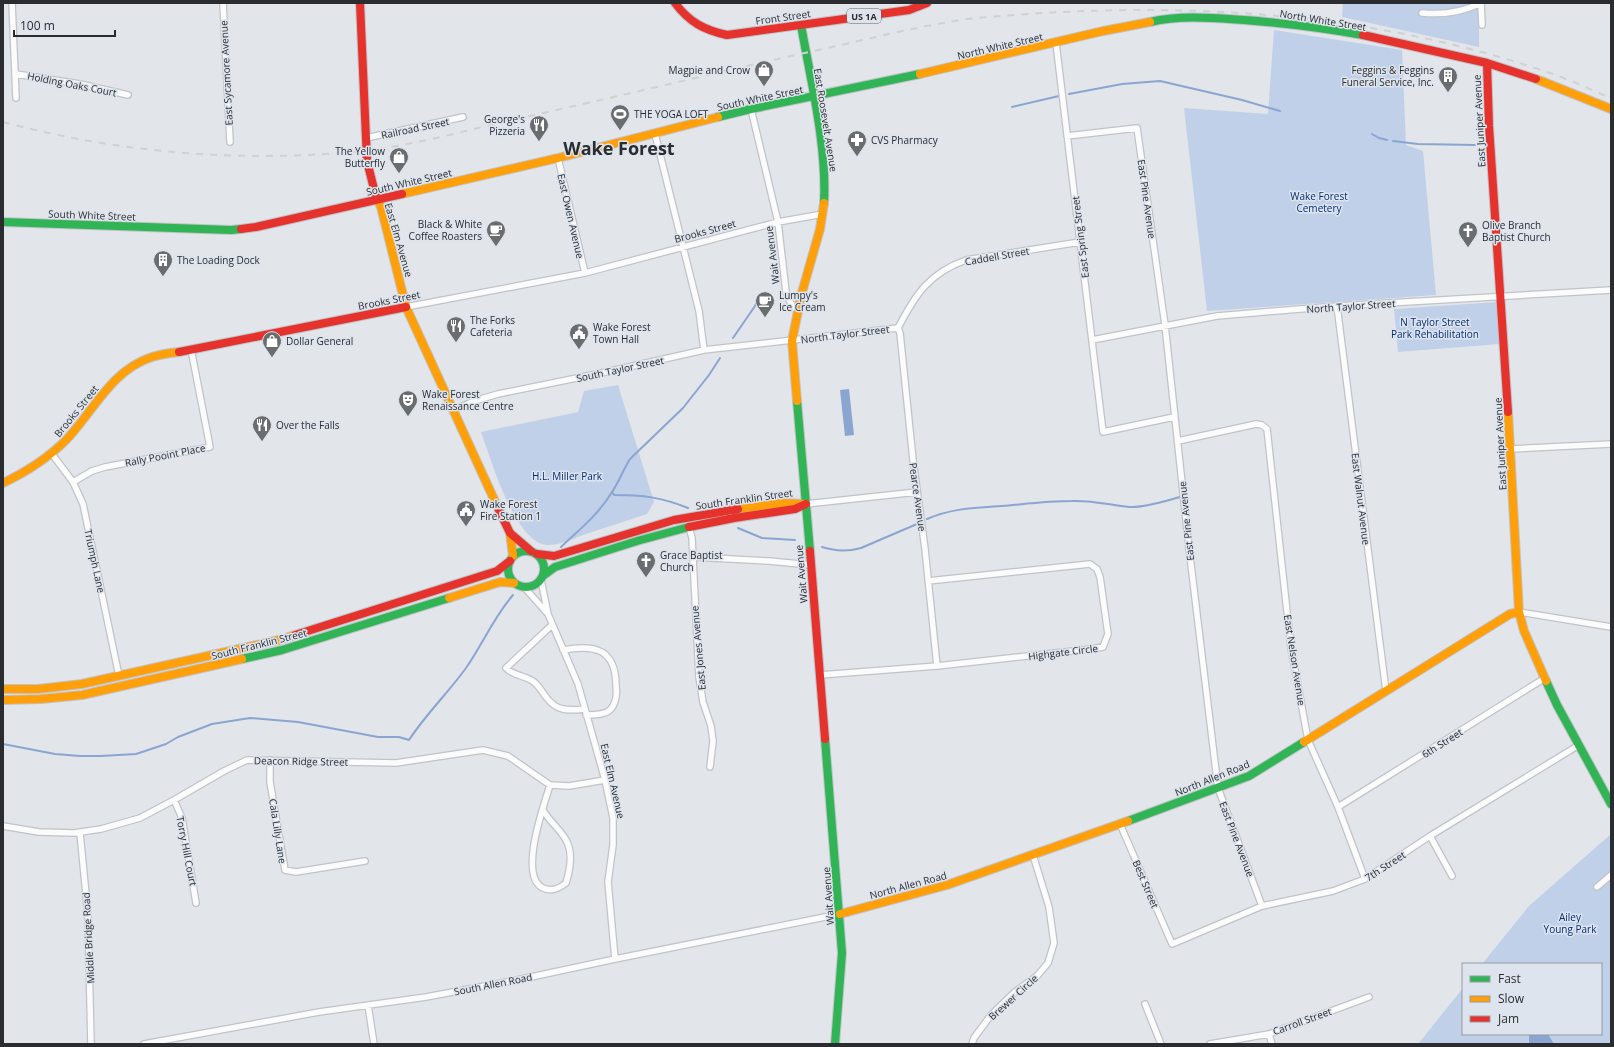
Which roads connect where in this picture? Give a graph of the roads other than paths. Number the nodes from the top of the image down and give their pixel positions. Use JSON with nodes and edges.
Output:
{"nodes":[{"id":1,"x":12,"y":3,"type":"edge"},
{"id":2,"x":223,"y":3,"type":"edge"},
{"id":3,"x":360,"y":3,"type":"edge"},
{"id":4,"x":675,"y":3,"type":"edge"},
{"id":5,"x":927,"y":3,"type":"edge"},
{"id":6,"x":1481,"y":3,"type":"edge"},
{"id":7,"x":1422,"y":13,"type":"dead end"},
{"id":8,"x":801,"y":24,"type":"junction"},
{"id":9,"x":1482,"y":26,"type":"dead end"},
{"id":10,"x":1056,"y":43,"type":"junction"},
{"id":11,"x":1487,"y":63,"type":"junction"},
{"id":12,"x":16,"y":74,"type":"junction"},
{"id":13,"x":128,"y":95,"type":"dead end"},
{"id":14,"x":813,"y":97,"type":"junction"},
{"id":15,"x":16,"y":98,"type":"dead end"},
{"id":16,"x":751,"y":109,"type":"junction"},
{"id":17,"x":1611,"y":109,"type":"edge"},
{"id":18,"x":463,"y":117,"type":"dead end"},
{"id":19,"x":655,"y":134,"type":"junction"},
{"id":20,"x":1067,"y":136,"type":"junction"},
{"id":21,"x":366,"y":138,"type":"junction"},
{"id":22,"x":230,"y":142,"type":"dead end"},
{"id":23,"x":558,"y":158,"type":"junction"},
{"id":24,"x":377,"y":200,"type":"junction"},
{"id":25,"x":823,"y":214,"type":"junction"},
{"id":26,"x":3,"y":222,"type":"edge"},
{"id":27,"x":778,"y":222,"type":"junction"},
{"id":28,"x":1080,"y":242,"type":"junction"},
{"id":29,"x":683,"y":247,"type":"junction"},
{"id":30,"x":585,"y":273,"type":"junction"},
{"id":31,"x":1611,"y":290,"type":"edge"},
{"id":32,"x":1500,"y":296,"type":"junction"},
{"id":33,"x":1337,"y":306,"type":"junction"},
{"id":34,"x":406,"y":307,"type":"junction"},
{"id":35,"x":798,"y":312,"type":"junction"},
{"id":36,"x":1165,"y":325,"type":"junction"},
{"id":37,"x":898,"y":328,"type":"junction"},
{"id":38,"x":792,"y":340,"type":"junction"},
{"id":39,"x":1092,"y":340,"type":"junction"},
{"id":40,"x":191,"y":349,"type":"junction"},
{"id":41,"x":704,"y":350,"type":"junction"},
{"id":42,"x":452,"y":411,"type":"junction"},
{"id":43,"x":1174,"y":417,"type":"junction"},
{"id":44,"x":1178,"y":441,"type":"junction"},
{"id":45,"x":1611,"y":444,"type":"edge"},
{"id":46,"x":1511,"y":449,"type":"junction"},
{"id":47,"x":52,"y":454,"type":"junction"},
{"id":48,"x":72,"y":482,"type":"junction"},
{"id":49,"x":3,"y":483,"type":"edge"},
{"id":50,"x":917,"y":492,"type":"junction"},
{"id":51,"x":806,"y":504,"type":"junction"},
{"id":52,"x":689,"y":527,"type":"junction"},
{"id":53,"x":510,"y":533,"type":"junction"},
{"id":54,"x":534,"y":552,"type":"junction"},
{"id":55,"x":693,"y":557,"type":"junction"},
{"id":56,"x":511,"y":559,"type":"junction"},
{"id":57,"x":810,"y":565,"type":"junction"},
{"id":58,"x":543,"y":578,"type":"junction"},
{"id":59,"x":928,"y":581,"type":"junction"},
{"id":60,"x":514,"y":583,"type":"junction"},
{"id":61,"x":524,"y":587,"type":"junction"},
{"id":62,"x":1519,"y":612,"type":"junction"},
{"id":63,"x":548,"y":614,"type":"junction"},
{"id":64,"x":552,"y":625,"type":"junction"},
{"id":65,"x":1611,"y":627,"type":"edge"},
{"id":66,"x":564,"y":650,"type":"junction"},
{"id":67,"x":937,"y":666,"type":"junction"},
{"id":68,"x":820,"y":675,"type":"junction"},
{"id":69,"x":119,"y":676,"type":"junction"},
{"id":70,"x":1545,"y":678,"type":"junction"},
{"id":71,"x":3,"y":689,"type":"edge"},
{"id":72,"x":1386,"y":691,"type":"junction"},
{"id":73,"x":3,"y":700,"type":"edge"},
{"id":74,"x":585,"y":712,"type":"junction"},
{"id":75,"x":1308,"y":740,"type":"junction"},
{"id":76,"x":1579,"y":746,"type":"junction"},
{"id":77,"x":270,"y":760,"type":"junction"},
{"id":78,"x":710,"y":767,"type":"dead end"},
{"id":79,"x":605,"y":780,"type":"junction"},
{"id":80,"x":550,"y":785,"type":"junction"},
{"id":81,"x":1218,"y":788,"type":"junction"},
{"id":82,"x":174,"y":800,"type":"junction"},
{"id":83,"x":1611,"y":804,"type":"edge"},
{"id":84,"x":1338,"y":807,"type":"junction"},
{"id":85,"x":542,"y":810,"type":"junction"},
{"id":86,"x":1120,"y":824,"type":"junction"},
{"id":87,"x":3,"y":826,"type":"edge"},
{"id":88,"x":80,"y":833,"type":"junction"},
{"id":89,"x":1430,"y":836,"type":"junction"},
{"id":90,"x":1033,"y":855,"type":"junction"},
{"id":91,"x":365,"y":861,"type":"dead end"},
{"id":92,"x":1611,"y":875,"type":"edge"},
{"id":93,"x":1452,"y":876,"type":"dead end"},
{"id":94,"x":1365,"y":879,"type":"junction"},
{"id":95,"x":1597,"y":887,"type":"dead end"},
{"id":96,"x":196,"y":903,"type":"dead end"},
{"id":97,"x":1262,"y":906,"type":"junction"},
{"id":98,"x":840,"y":914,"type":"junction"},
{"id":99,"x":1172,"y":944,"type":"joint"},
{"id":100,"x":615,"y":959,"type":"junction"},
{"id":101,"x":1369,"y":997,"type":"dead end"},
{"id":102,"x":1145,"y":1004,"type":"dead end"},
{"id":103,"x":368,"y":1005,"type":"junction"},
{"id":104,"x":1269,"y":1034,"type":"junction"},
{"id":105,"x":91,"y":1044,"type":"edge"},
{"id":106,"x":144,"y":1044,"type":"edge"},
{"id":107,"x":374,"y":1044,"type":"edge"},
{"id":108,"x":835,"y":1044,"type":"edge"},
{"id":109,"x":972,"y":1044,"type":"edge"},
{"id":110,"x":1161,"y":1044,"type":"edge"},
{"id":111,"x":1210,"y":1044,"type":"edge"},
{"id":112,"x":1272,"y":1044,"type":"edge"}],
"edges":[{"from":1,"to":12,"type":"street"},
{"from":2,"to":22,"type":"street","name":"East Sycamore Avenue"},
{"from":3,"to":21,"type":"street","name":"East Elm Avenue"},
{"from":4,"to":8,"type":"street","name":"Front Street","number":"US 1A"},
{"from":5,"to":8,"type":"street","name":"Front Street","number":"US 1A"},
{"from":6,"to":7,"type":"street"},
{"from":6,"to":9,"type":"street"},
{"from":8,"to":14,"type":"street","name":"East Roosevelt Avenue"},
{"from":10,"to":11,"type":"street","name":"North White Street"},
{"from":10,"to":14,"type":"street","name":"North White Street"},
{"from":10,"to":20,"type":"street","name":"East Spring Street"},
{"from":11,"to":17,"type":"street","name":"North White Street"},
{"from":11,"to":32,"type":"street","name":"East Juniper Avenue"},
{"from":12,"to":13,"type":"street","name":"Holding Oaks Court"},
{"from":12,"to":15,"type":"street"},
{"from":14,"to":16,"type":"street","name":"South White Street"},
{"from":14,"to":25,"type":"street","name":"East Roosevelt Avenue"},
{"from":16,"to":19,"type":"street","name":"South White Street"},
{"from":16,"to":27,"type":"street","name":"Wait Avenue"},
{"from":18,"to":21,"type":"street","name":"Railroad Street"},
{"from":19,"to":23,"type":"street","name":"South White Street"},
{"from":19,"to":29,"type":"street"},
{"from":20,"to":28,"type":"street","name":"East Spring Street"},
{"from":20,"to":36,"type":"street","name":"East Pine Avenue"},
{"from":21,"to":24,"type":"street","name":"East Elm Avenue"},
{"from":23,"to":24,"type":"street","name":"South White Street"},
{"from":23,"to":30,"type":"street","name":"East Owen Avenue"},
{"from":24,"to":26,"type":"street","name":"South White Street"},
{"from":24,"to":34,"type":"street","name":"East Elm Avenue"},
{"from":25,"to":27,"type":"street","name":"Brooks Street"},
{"from":25,"to":35,"type":"street","name":"East Roosevelt Avenue"},
{"from":27,"to":29,"type":"street","name":"Brooks Street"},
{"from":27,"to":35,"type":"street","name":"Wait Avenue"},
{"from":28,"to":37,"type":"street","name":"Caddell Street"},
{"from":28,"to":39,"type":"street","name":"East Spring Street"},
{"from":29,"to":30,"type":"street","name":"Brooks Street"},
{"from":29,"to":41,"type":"street"},
{"from":30,"to":34,"type":"street","name":"Brooks Street"},
{"from":31,"to":32,"type":"street","name":"North Taylor Street"},
{"from":32,"to":33,"type":"street","name":"North Taylor Street"},
{"from":32,"to":46,"type":"street","name":"East Juniper Avenue"},
{"from":33,"to":36,"type":"street","name":"North Taylor Street"},
{"from":33,"to":72,"type":"street","name":"East Walnut Avenue"},
{"from":34,"to":40,"type":"street","name":"Brooks Street"},
{"from":34,"to":42,"type":"street","name":"East Elm Avenue"},
{"from":35,"to":38,"type":"street","name":"Wait Avenue"},
{"from":36,"to":39,"type":"street","name":"North Taylor Street"},
{"from":36,"to":43,"type":"street","name":"East Pine Avenue"},
{"from":37,"to":38,"type":"street","name":"North Taylor Street"},
{"from":37,"to":50,"type":"street","name":"Pearce Avenue"},
{"from":38,"to":41,"type":"street","name":"South Taylor Street"},
{"from":38,"to":51,"type":"street","name":"Wait Avenue"},
{"from":39,"to":43,"type":"street","name":"East Spring Street"},
{"from":40,"to":47,"type":"street","name":"Brooks Street"},
{"from":40,"to":48,"type":"street","name":"Rally Pooint Place"},
{"from":41,"to":42,"type":"street","name":"South Taylor Street"},
{"from":42,"to":53,"type":"street","name":"East Elm Avenue"},
{"from":43,"to":44,"type":"street","name":"East Pine Avenue"},
{"from":44,"to":75,"type":"street","name":"East Nelson Avenue"},
{"from":44,"to":81,"type":"street","name":"East Pine Avenue"},
{"from":45,"to":46,"type":"street"},
{"from":46,"to":62,"type":"street","name":"East Juniper Avenue"},
{"from":47,"to":48,"type":"street","name":"Triumph Lane"},
{"from":47,"to":49,"type":"street","name":"Brooks Street"},
{"from":48,"to":69,"type":"street","name":"Triumph Lane"},
{"from":50,"to":51,"type":"street"},
{"from":50,"to":59,"type":"street","name":"Pearce Avenue"},
{"from":51,"to":52,"type":"street","name":"South Franklin Street"},
{"from":51,"to":54,"type":"street","name":"South Franklin Street"},
{"from":51,"to":57,"type":"street","name":"Wait Avenue"},
{"from":52,"to":55,"type":"street","name":"East Jones Avenue"},
{"from":52,"to":58,"type":"street","name":"South Franklin Street"},
{"from":53,"to":54,"type":"street","name":"East Elm Avenue"},
{"from":53,"to":56,"type":"street","name":"East Elm Avenue"},
{"from":54,"to":56,"type":"street"},
{"from":54,"to":58,"type":"street"},
{"from":55,"to":57,"type":"street"},
{"from":55,"to":78,"type":"street","name":"East Jones Avenue"},
{"from":56,"to":60,"type":"street"},
{"from":56,"to":69,"type":"street","name":"South Franklin Street"},
{"from":57,"to":68,"type":"street","name":"Wait Avenue"},
{"from":58,"to":61,"type":"street"},
{"from":58,"to":63,"type":"street","name":"East Elm Avenue"},
{"from":59,"to":67,"type":"street","name":"Pearce Avenue"},
{"from":59,"to":67,"type":"street","name":"Highgate Circle"},
{"from":60,"to":61,"type":"street"},
{"from":60,"to":73,"type":"street","name":"South Franklin Street"},
{"from":61,"to":63,"type":"street","name":"East Elm Avenue"},
{"from":62,"to":65,"type":"street"},
{"from":62,"to":70,"type":"street","name":"East Juniper Avenue"},
{"from":62,"to":72,"type":"street","name":"North Allen Road"},
{"from":63,"to":64,"type":"street","name":"East Elm Avenue"},
{"from":64,"to":66,"type":"street","name":"East Elm Avenue"},
{"from":64,"to":74,"type":"street"},
{"from":66,"to":74,"type":"street","name":"East Elm Avenue"},
{"from":66,"to":74,"type":"street"},
{"from":67,"to":68,"type":"street","name":"Highgate Circle"},
{"from":68,"to":98,"type":"street","name":"Wait Avenue"},
{"from":69,"to":71,"type":"street","name":"South Franklin Street"},
{"from":70,"to":76,"type":"street","name":"East Juniper Avenue"},
{"from":70,"to":84,"type":"street","name":"6th Street"},
{"from":72,"to":75,"type":"street","name":"North Allen Road"},
{"from":74,"to":79,"type":"street","name":"East Elm Avenue"},
{"from":75,"to":81,"type":"street","name":"North Allen Road"},
{"from":75,"to":84,"type":"street","name":"East Nelson Avenue"},
{"from":76,"to":83,"type":"street","name":"East Juniper Avenue"},
{"from":76,"to":89,"type":"street","name":"7th Street"},
{"from":77,"to":80,"type":"street","name":"Deacon Ridge Street"},
{"from":77,"to":82,"type":"street","name":"Deacon Ridge Street"},
{"from":77,"to":91,"type":"street","name":"Cala Lilly Lane"},
{"from":79,"to":80,"type":"street"},
{"from":79,"to":100,"type":"street","name":"East Elm Avenue"},
{"from":80,"to":85,"type":"street"},
{"from":81,"to":86,"type":"street","name":"North Allen Road"},
{"from":81,"to":97,"type":"street","name":"East Pine Avenue"},
{"from":82,"to":88,"type":"street","name":"Deacon Ridge Street"},
{"from":82,"to":96,"type":"street","name":"Torry Hill Court"},
{"from":84,"to":94,"type":"street","name":"East Nelson Avenue"},
{"from":85,"to":85,"type":"street"},
{"from":86,"to":90,"type":"street","name":"North Allen Road"},
{"from":86,"to":99,"type":"street","name":"Best Street"},
{"from":87,"to":88,"type":"street","name":"Deacon Ridge Street"},
{"from":88,"to":105,"type":"street","name":"Middle Bridge Road"},
{"from":89,"to":93,"type":"street"},
{"from":89,"to":94,"type":"street","name":"7th Street"},
{"from":90,"to":98,"type":"street","name":"North Allen Road"},
{"from":90,"to":109,"type":"street","name":"Brewer Circle"},
{"from":92,"to":95,"type":"street"},
{"from":94,"to":97,"type":"street","name":"7th Street"},
{"from":97,"to":99,"type":"street","name":"7th Street"},
{"from":98,"to":100,"type":"street","name":"South Allen Road"},
{"from":98,"to":108,"type":"street","name":"Wait Avenue"},
{"from":100,"to":103,"type":"street","name":"South Allen Road"},
{"from":101,"to":104,"type":"street","name":"Carroll Street"},
{"from":102,"to":110,"type":"street"},
{"from":103,"to":106,"type":"street","name":"South Allen Road"},
{"from":103,"to":107,"type":"street"},
{"from":104,"to":111,"type":"street","name":"Carroll Street"},
{"from":104,"to":112,"type":"street"}]}
